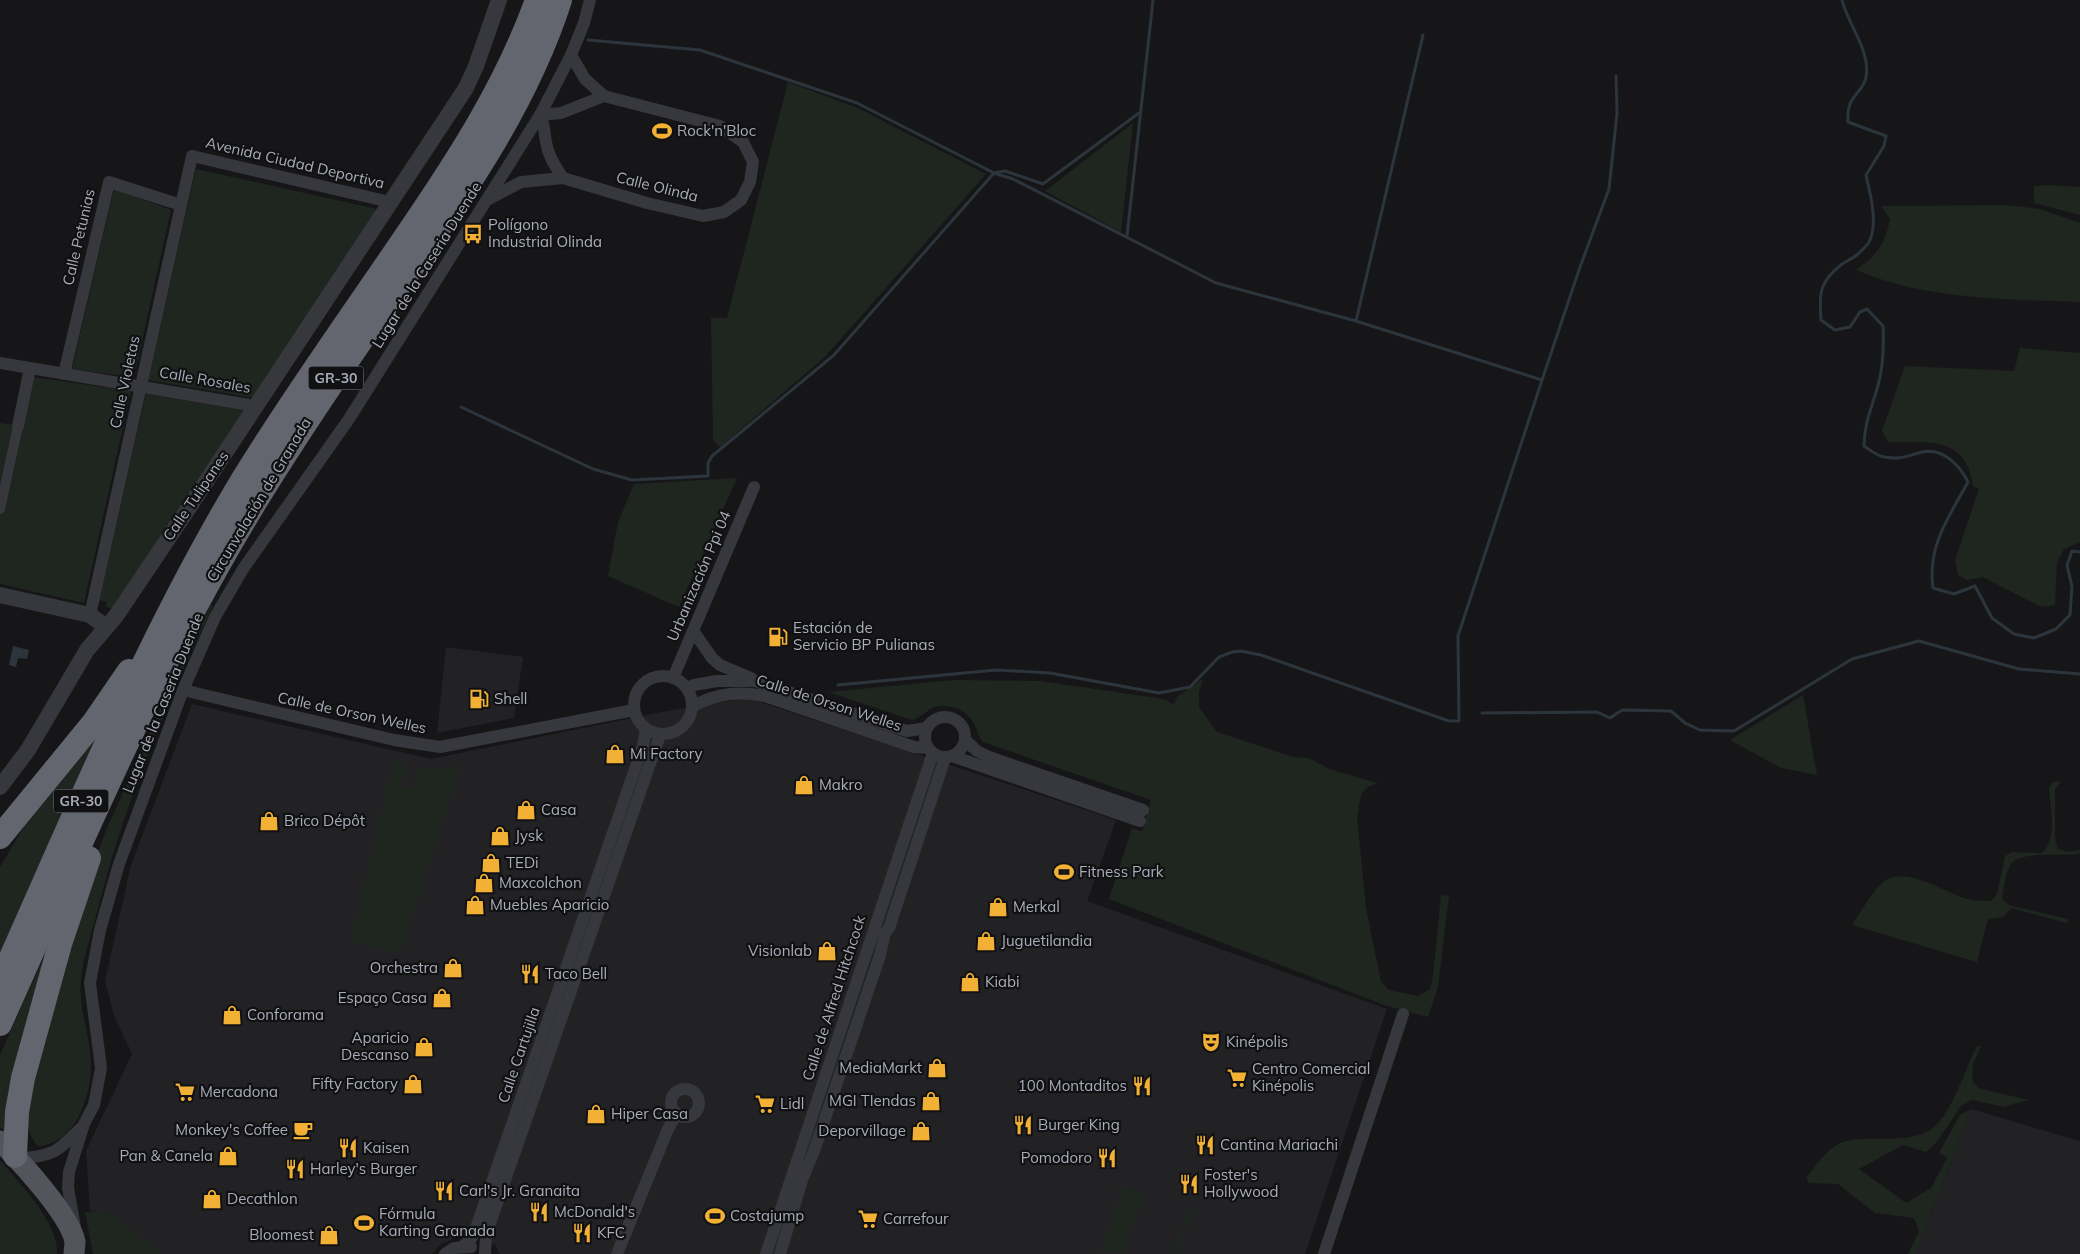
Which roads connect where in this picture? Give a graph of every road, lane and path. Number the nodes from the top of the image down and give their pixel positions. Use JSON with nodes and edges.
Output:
{"nodes":[{"id":1,"x":499,"y":0,"type":"edge"},
{"id":2,"x":537,"y":0,"type":"edge"},
{"id":3,"x":560,"y":0,"type":"edge"},
{"id":4,"x":590,"y":0,"type":"edge"},
{"id":5,"x":571,"y":54,"type":"junction"},
{"id":6,"x":604,"y":96,"type":"junction"},
{"id":7,"x":540,"y":115,"type":"junction"},
{"id":8,"x":192,"y":156,"type":"joint"},
{"id":9,"x":563,"y":178,"type":"junction"},
{"id":10,"x":486,"y":201,"type":"junction"},
{"id":11,"x":390,"y":202,"type":"junction"},
{"id":12,"x":181,"y":205,"type":"junction"},
{"id":13,"x":0,"y":363,"type":"edge"},
{"id":14,"x":30,"y":368,"type":"junction"},
{"id":15,"x":64,"y":374,"type":"junction"},
{"id":16,"x":141,"y":386,"type":"junction"},
{"id":17,"x":256,"y":406,"type":"junction"},
{"id":18,"x":18,"y":426,"type":"joint"},
{"id":19,"x":754,"y":487,"type":"dead end"},
{"id":20,"x":0,"y":509,"type":"edge"},
{"id":21,"x":0,"y":595,"type":"edge"},
{"id":22,"x":90,"y":615,"type":"junction"},
{"id":23,"x":166,"y":622,"type":"junction"},
{"id":24,"x":106,"y":627,"type":"junction"},
{"id":25,"x":694,"y":632,"type":"junction"},
{"id":26,"x":673,"y":678,"type":"junction"},
{"id":27,"x":755,"y":681,"type":"junction"},
{"id":28,"x":688,"y":688,"type":"junction"},
{"id":29,"x":183,"y":690,"type":"junction"},
{"id":30,"x":693,"y":706,"type":"junction"},
{"id":31,"x":634,"y":710,"type":"junction"},
{"id":32,"x":927,"y":728,"type":"junction"},
{"id":33,"x":646,"y":729,"type":"junction"},
{"id":34,"x":660,"y":735,"type":"junction"},
{"id":35,"x":966,"y":740,"type":"junction"},
{"id":36,"x":931,"y":751,"type":"junction"},
{"id":37,"x":949,"y":757,"type":"junction"},
{"id":38,"x":118,"y":762,"type":"junction"},
{"id":39,"x":0,"y":787,"type":"edge"},
{"id":40,"x":1126,"y":810,"type":"junction"},
{"id":41,"x":1142,"y":815,"type":"dead end"},
{"id":42,"x":0,"y":837,"type":"edge"},
{"id":43,"x":0,"y":982,"type":"edge"},
{"id":44,"x":1403,"y":1014,"type":"dead end"},
{"id":45,"x":0,"y":1024,"type":"edge"},
{"id":46,"x":676,"y":1113,"type":"dead end"},
{"id":47,"x":84,"y":1124,"type":"junction"},
{"id":48,"x":11,"y":1152,"type":"edge"},
{"id":49,"x":463,"y":1246,"type":"junction"},
{"id":50,"x":74,"y":1248,"type":"edge"},
{"id":51,"x":445,"y":1254,"type":"edge"},
{"id":52,"x":485,"y":1254,"type":"edge"},
{"id":53,"x":617,"y":1254,"type":"edge"},
{"id":54,"x":766,"y":1254,"type":"edge"},
{"id":55,"x":780,"y":1254,"type":"edge"},
{"id":56,"x":1324,"y":1254,"type":"edge"}],
"edges":[{"from":1,"to":11,"type":"street","name":"Calle Tulipanes"},
{"from":2,"to":23,"type":"highway","name":"Circunvalación de Granada","number":"GR-30"},
{"from":3,"to":38,"type":"highway","name":"Circunvalación de Granada","number":"GR-30"},
{"from":4,"to":5,"type":"street","name":"Lugar de la Caseria Duende"},
{"from":5,"to":6,"type":"street","name":"Calle Olinda"},
{"from":5,"to":7,"type":"street","name":"Lugar de la Caseria Duende"},
{"from":6,"to":7,"type":"street"},
{"from":6,"to":9,"type":"street","name":"Calle Olinda"},
{"from":7,"to":9,"type":"street"},
{"from":7,"to":10,"type":"street","name":"Lugar de la Caseria Duende"},
{"from":8,"to":11,"type":"street","name":"Avenida Ciudad Deportiva"},
{"from":8,"to":12,"type":"street","name":"Calle Violetas"},
{"from":9,"to":10,"type":"street","name":"Calle Olinda"},
{"from":10,"to":29,"type":"street","name":"Lugar de la Caseria Duende"},
{"from":11,"to":17,"type":"street","name":"Calle Tulipanes"},
{"from":12,"to":15,"type":"street","name":"Calle Petunias"},
{"from":12,"to":16,"type":"street","name":"Calle Violetas"},
{"from":13,"to":14,"type":"street","name":"Calle Rosales"},
{"from":14,"to":15,"type":"street","name":"Calle Rosales"},
{"from":14,"to":18,"type":"street"},
{"from":15,"to":16,"type":"street","name":"Calle Rosales"},
{"from":16,"to":17,"type":"street","name":"Calle Rosales"},
{"from":16,"to":22,"type":"street","name":"Calle Violetas"},
{"from":17,"to":24,"type":"street","name":"Calle Tulipanes"},
{"from":18,"to":20,"type":"street"},
{"from":19,"to":25,"type":"street","name":"Urbanización Ppi 04"},
{"from":21,"to":22,"type":"street"},
{"from":22,"to":24,"type":"street"},
{"from":23,"to":42,"type":"highway"},
{"from":23,"to":43,"type":"highway","name":"Circunvalación de Granada","number":"GR-30"},
{"from":24,"to":39,"type":"street","name":"Calle Tulipanes"},
{"from":25,"to":26,"type":"street","name":"Urbanización Ppi 04"},
{"from":25,"to":27,"type":"street","name":"Calle de Orson Welles"},
{"from":26,"to":28,"type":"street"},
{"from":26,"to":31,"type":"street"},
{"from":27,"to":28,"type":"street","name":"Calle de Orson Welles"},
{"from":27,"to":32,"type":"street","name":"Calle de Orson Welles"},
{"from":28,"to":30,"type":"street"},
{"from":29,"to":31,"type":"street","name":"Calle de Orson Welles"},
{"from":29,"to":47,"type":"street","name":"Lugar de la Caseria Duende"},
{"from":30,"to":34,"type":"street"},
{"from":30,"to":36,"type":"street","name":"Calle de Orson Welles"},
{"from":31,"to":33,"type":"street"},
{"from":32,"to":35,"type":"street"},
{"from":32,"to":36,"type":"street"},
{"from":33,"to":34,"type":"street"},
{"from":33,"to":49,"type":"street","name":"Calle Cartujilla"},
{"from":34,"to":52,"type":"street","name":"Calle Cartujilla"},
{"from":35,"to":37,"type":"street"},
{"from":35,"to":40,"type":"street"},
{"from":36,"to":37,"type":"street"},
{"from":36,"to":54,"type":"street","name":"Calle de Alfred Hitchcock"},
{"from":37,"to":40,"type":"street"},
{"from":37,"to":55,"type":"street","name":"Calle de Alfred Hitchcock"},
{"from":38,"to":45,"type":"highway","name":"Circunvalación de Granada","number":"GR-30"},
{"from":38,"to":48,"type":"highway"},
{"from":40,"to":41,"type":"street"},
{"from":44,"to":56,"type":"street"},
{"from":46,"to":53,"type":"street"},
{"from":47,"to":48,"type":"street","name":"Lugar de la Caseria Duende"},
{"from":47,"to":50,"type":"street","name":"Lugar de la Caseria Duende"},
{"from":48,"to":50,"type":"main road"},
{"from":49,"to":51,"type":"street"},
{"from":49,"to":52,"type":"street"}]}
